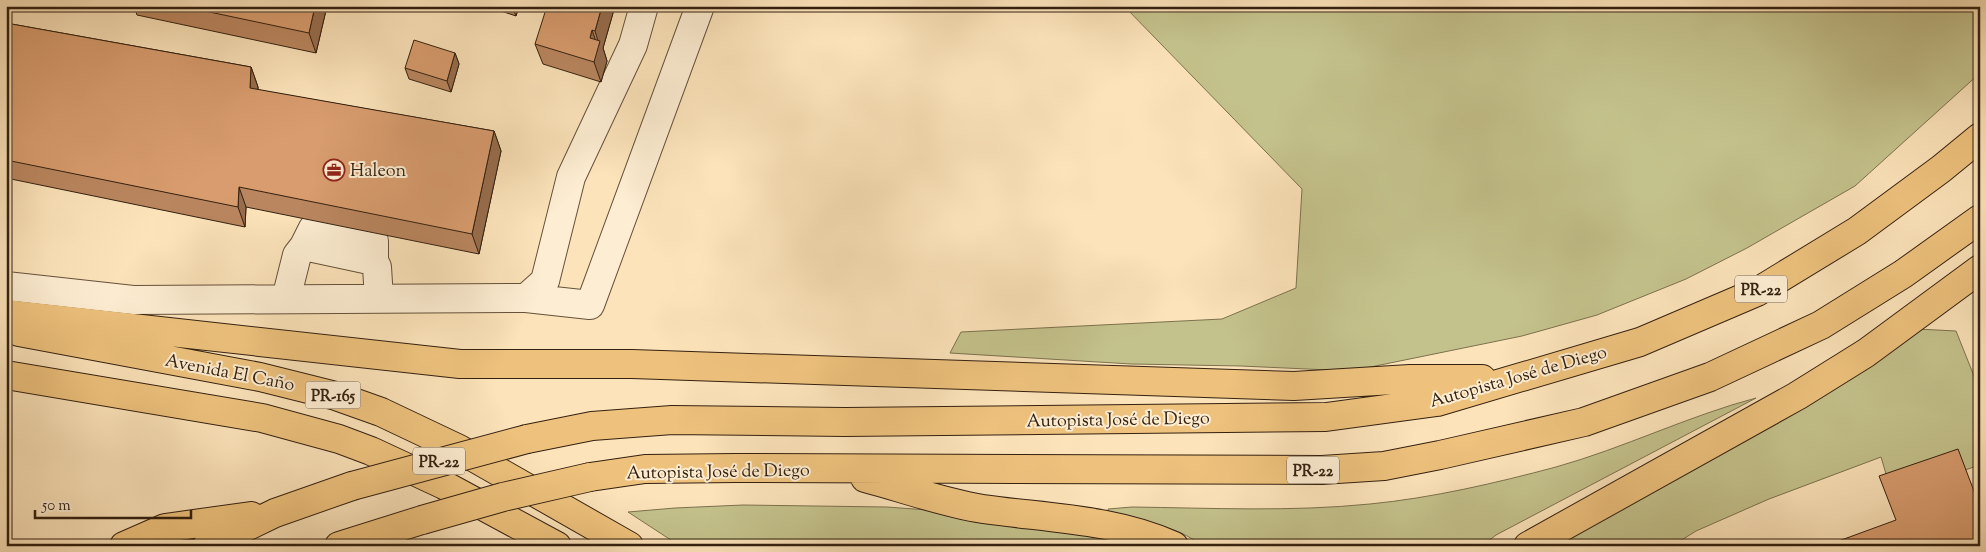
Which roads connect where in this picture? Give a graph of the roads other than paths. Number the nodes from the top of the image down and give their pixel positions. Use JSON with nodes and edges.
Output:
{"nodes":[{"id":1,"x":644,"y":6,"type":"edge"},
{"id":2,"x":700,"y":6,"type":"edge"},
{"id":3,"x":1980,"y":137,"type":"edge"},
{"id":4,"x":1980,"y":219,"type":"edge"},
{"id":5,"x":304,"y":246,"type":"junction"},
{"id":6,"x":374,"y":261,"type":"junction"},
{"id":7,"x":1980,"y":269,"type":"edge"},
{"id":8,"x":6,"y":286,"type":"edge"},
{"id":9,"x":526,"y":298,"type":"junction"},
{"id":10,"x":286,"y":299,"type":"junction"},
{"id":11,"x":380,"y":299,"type":"junction"},
{"id":12,"x":6,"y":314,"type":"edge"},
{"id":13,"x":6,"y":330,"type":"edge"},
{"id":14,"x":6,"y":375,"type":"edge"},
{"id":15,"x":1511,"y":378,"type":"junction"},
{"id":16,"x":86,"y":388,"type":"junction"},
{"id":17,"x":6,"y":395,"type":"edge"},
{"id":18,"x":832,"y":470,"type":"junction"},
{"id":19,"x":275,"y":512,"type":"junction"},
{"id":20,"x":124,"y":546,"type":"edge"},
{"id":21,"x":208,"y":546,"type":"edge"},
{"id":22,"x":339,"y":546,"type":"edge"},
{"id":23,"x":557,"y":546,"type":"edge"},
{"id":24,"x":629,"y":546,"type":"edge"},
{"id":25,"x":1174,"y":546,"type":"edge"},
{"id":26,"x":1528,"y":546,"type":"edge"}],
"edges":[{"from":1,"to":9,"type":"lane"},
{"from":2,"to":9,"type":"lane"},
{"from":3,"to":15,"type":"highway","name":"Autopista José de Diego","number":"PR-22"},
{"from":4,"to":18,"type":"highway","name":"Autopista José de Diego","number":"PR-22"},
{"from":5,"to":6,"type":"lane"},
{"from":5,"to":6,"type":"lane"},
{"from":5,"to":10,"type":"lane"},
{"from":6,"to":11,"type":"lane"},
{"from":7,"to":26,"type":"highway"},
{"from":8,"to":10,"type":"lane"},
{"from":9,"to":11,"type":"lane"},
{"from":10,"to":11,"type":"lane"},
{"from":12,"to":15,"type":"highway"},
{"from":13,"to":24,"type":"highway","name":"Avenida El Caño","number":"PR-165"},
{"from":14,"to":16,"type":"highway","number":"PR-165"},
{"from":15,"to":19,"type":"highway","name":"Autopista José de Diego","number":"PR-22","bridge":true},
{"from":16,"to":17,"type":"highway"},
{"from":16,"to":23,"type":"highway","number":"PR-165"},
{"from":18,"to":22,"type":"highway","name":"Autopista José de Diego","number":"PR-22","bridge":true},
{"from":18,"to":25,"type":"highway"},
{"from":19,"to":20,"type":"highway"},
{"from":19,"to":21,"type":"highway","name":"Autopista José de Diego","number":"PR-22"}]}
